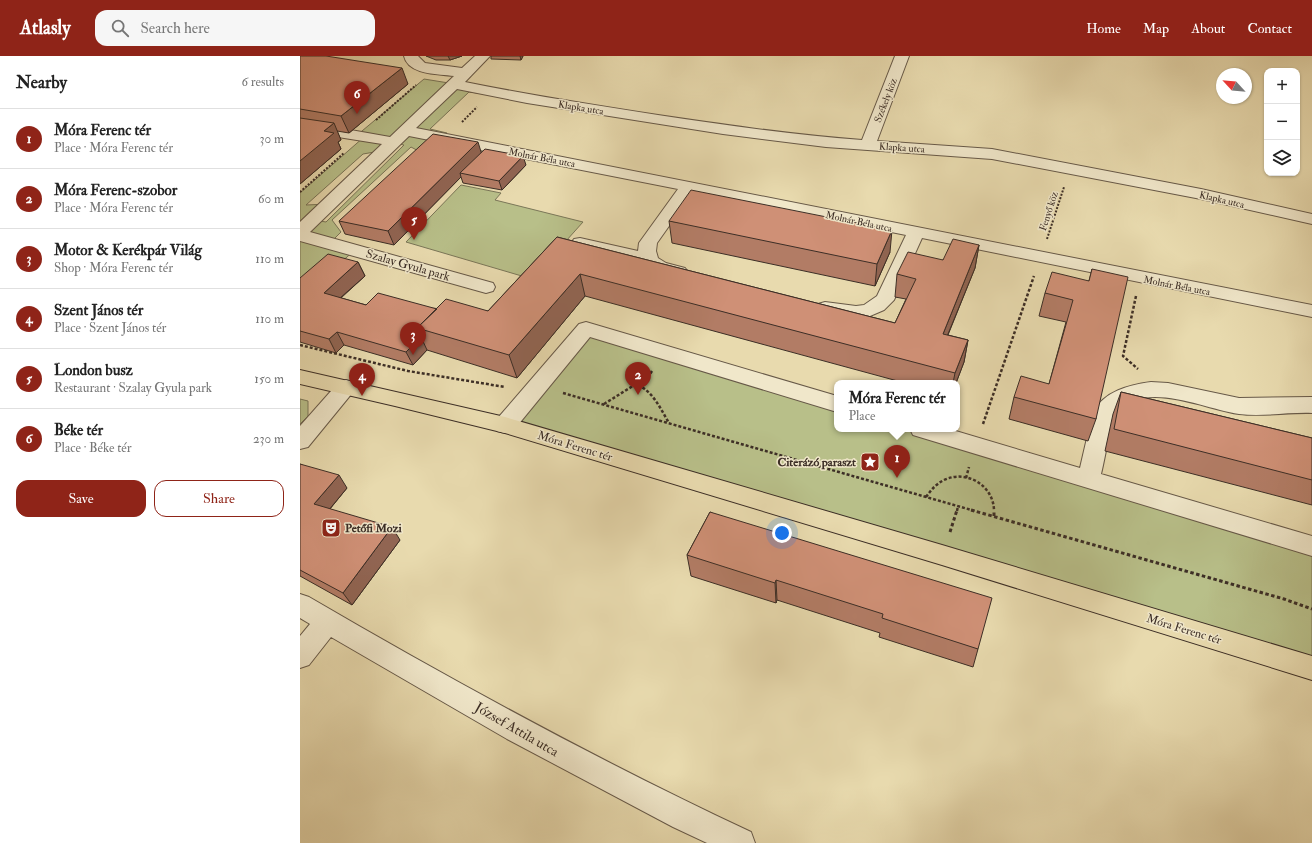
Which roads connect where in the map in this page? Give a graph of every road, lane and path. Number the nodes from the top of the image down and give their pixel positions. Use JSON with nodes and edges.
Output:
{"nodes":[{"id":1,"x":411,"y":56,"type":"edge"},
{"id":2,"x":483,"y":56,"type":"edge"},
{"id":3,"x":902,"y":56,"type":"edge"},
{"id":4,"x":466,"y":73,"type":"junction"},
{"id":5,"x":455,"y":84,"type":"junction"},
{"id":6,"x":491,"y":91,"type":"junction"},
{"id":7,"x":300,"y":126,"type":"edge"},
{"id":8,"x":401,"y":136,"type":"junction"},
{"id":9,"x":444,"y":138,"type":"junction"},
{"id":10,"x":868,"y":145,"type":"junction"},
{"id":11,"x":426,"y":152,"type":"edge"},
{"id":12,"x":1070,"y":169,"type":"junction"},
{"id":13,"x":689,"y":186,"type":"junction"},
{"id":14,"x":1312,"y":219,"type":"edge"},
{"id":15,"x":916,"y":232,"type":"junction"},
{"id":16,"x":300,"y":234,"type":"edge"},
{"id":17,"x":580,"y":243,"type":"edge"},
{"id":18,"x":648,"y":258,"type":"junction"},
{"id":19,"x":1040,"y":258,"type":"junction"},
{"id":20,"x":692,"y":276,"type":"edge"},
{"id":21,"x":1140,"y":278,"type":"junction"},
{"id":22,"x":486,"y":287,"type":"dead end"},
{"id":23,"x":807,"y":304,"type":"edge"},
{"id":24,"x":1312,"y":311,"type":"edge"},
{"id":25,"x":300,"y":345,"type":"edge"},
{"id":26,"x":300,"y":377,"type":"edge"},
{"id":27,"x":346,"y":387,"type":"junction"},
{"id":28,"x":508,"y":387,"type":"edge"},
{"id":29,"x":1161,"y":388,"type":"junction"},
{"id":30,"x":558,"y":392,"type":"dead end"},
{"id":31,"x":834,"y":403,"type":"edge"},
{"id":32,"x":604,"y":405,"type":"junction"},
{"id":33,"x":1312,"y":405,"type":"edge"},
{"id":34,"x":505,"y":424,"type":"junction"},
{"id":35,"x":669,"y":424,"type":"junction"},
{"id":36,"x":931,"y":432,"type":"edge"},
{"id":37,"x":300,"y":441,"type":"edge"},
{"id":38,"x":976,"y":445,"type":"junction"},
{"id":39,"x":1089,"y":479,"type":"junction"},
{"id":40,"x":926,"y":497,"type":"junction"},
{"id":41,"x":994,"y":516,"type":"junction"},
{"id":42,"x":1312,"y":546,"type":"edge"},
{"id":43,"x":300,"y":605,"type":"edge"},
{"id":44,"x":1312,"y":608,"type":"edge"},
{"id":45,"x":328,"y":622,"type":"junction"},
{"id":46,"x":300,"y":656,"type":"edge"},
{"id":47,"x":1312,"y":668,"type":"edge"},
{"id":48,"x":740,"y":843,"type":"edge"}],
"edges":[{"from":1,"to":4,"type":"street"},
{"from":2,"to":4,"type":"street"},
{"from":3,"to":10,"type":"street","name":"Székely köz"},
{"from":4,"to":5,"type":"street"},
{"from":5,"to":6,"type":"street","name":"Klapka utca"},
{"from":5,"to":8,"type":"street"},
{"from":6,"to":9,"type":"path"},
{"from":6,"to":10,"type":"street","name":"Klapka utca"},
{"from":7,"to":8,"type":"street","name":"Molnár Béla utca"},
{"from":8,"to":9,"type":"street","name":"Molnár Béla utca"},
{"from":8,"to":16,"type":"street"},
{"from":9,"to":11,"type":"street"},
{"from":9,"to":13,"type":"street","name":"Molnár Béla utca"},
{"from":10,"to":12,"type":"street","name":"Klapka utca"},
{"from":12,"to":14,"type":"street","name":"Klapka utca"},
{"from":12,"to":19,"type":"path","name":"Fenyő köz"},
{"from":13,"to":15,"type":"street","name":"Molnár Béla utca"},
{"from":13,"to":18,"type":"street"},
{"from":15,"to":19,"type":"street","name":"Molnár Béla utca"},
{"from":15,"to":23,"type":"street"},
{"from":16,"to":22,"type":"street","name":"Szalay Gyula park"},
{"from":17,"to":18,"type":"street"},
{"from":18,"to":20,"type":"street"},
{"from":19,"to":21,"type":"street","name":"Molnár Béla utca"},
{"from":19,"to":38,"type":"path","name":"Fenyő köz"},
{"from":21,"to":24,"type":"street","name":"Molnár Béla utca"},
{"from":21,"to":29,"type":"path"},
{"from":25,"to":28,"type":"path"},
{"from":26,"to":27,"type":"main road","name":"Móra Ferenc tér"},
{"from":27,"to":34,"type":"main road","name":"Móra Ferenc tér"},
{"from":27,"to":37,"type":"street"},
{"from":29,"to":33,"type":"street"},
{"from":29,"to":39,"type":"street"},
{"from":30,"to":32,"type":"path"},
{"from":31,"to":34,"type":"street"},
{"from":32,"to":35,"type":"path"},
{"from":32,"to":35,"type":"path"},
{"from":34,"to":47,"type":"main road","name":"Móra Ferenc tér"},
{"from":35,"to":40,"type":"path"},
{"from":36,"to":38,"type":"street"},
{"from":38,"to":39,"type":"street"},
{"from":39,"to":42,"type":"street"},
{"from":40,"to":41,"type":"path"},
{"from":40,"to":41,"type":"path"},
{"from":41,"to":44,"type":"path"},
{"from":43,"to":45,"type":"street","name":"József Attila utca"},
{"from":45,"to":46,"type":"street"},
{"from":45,"to":48,"type":"street","name":"József Attila utca"}]}
